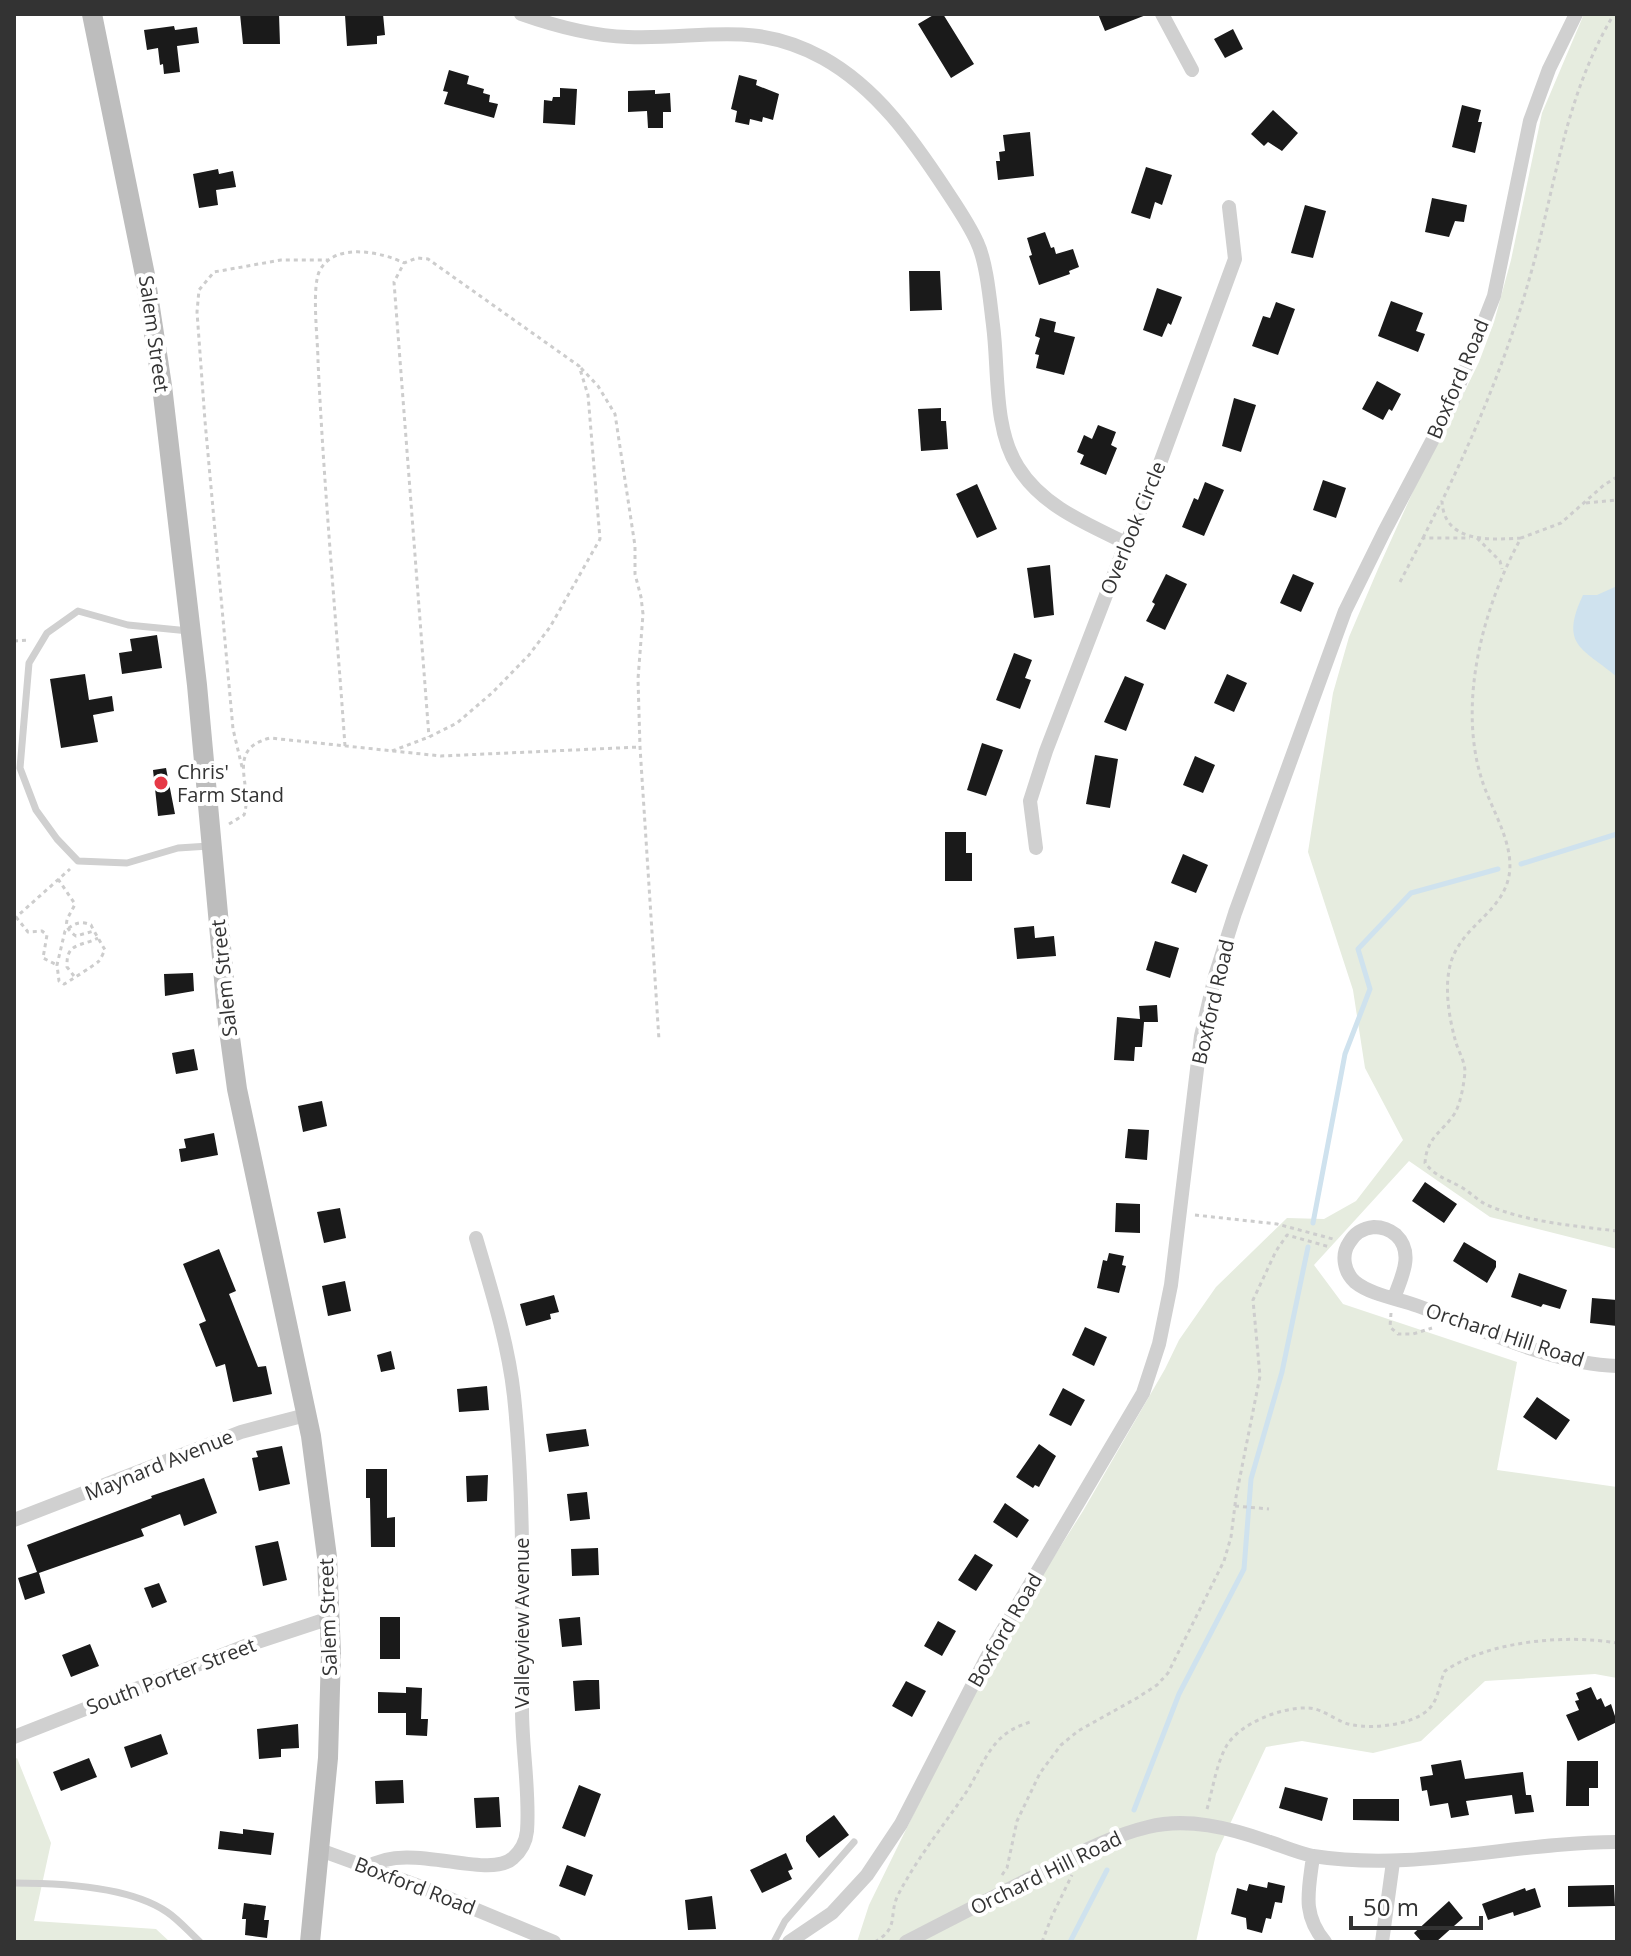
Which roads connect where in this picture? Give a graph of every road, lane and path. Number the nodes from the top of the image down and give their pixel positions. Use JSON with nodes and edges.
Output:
{"nodes":[{"id":1,"x":92,"y":14,"type":"edge"},
{"id":2,"x":521,"y":14,"type":"edge"},
{"id":3,"x":1162,"y":14,"type":"edge"},
{"id":4,"x":1576,"y":14,"type":"edge"},
{"id":5,"x":1614,"y":14,"type":"edge"},
{"id":6,"x":1192,"y":70,"type":"dead end"},
{"id":7,"x":1229,"y":207,"type":"dead end"},
{"id":8,"x":329,"y":260,"type":"junction"},
{"id":9,"x":404,"y":263,"type":"junction"},
{"id":10,"x":579,"y":366,"type":"junction"},
{"id":11,"x":1617,"y":477,"type":"edge"},
{"id":12,"x":1617,"y":500,"type":"edge"},
{"id":13,"x":1442,"y":501,"type":"junction"},
{"id":14,"x":1586,"y":503,"type":"junction"},
{"id":15,"x":1423,"y":538,"type":"junction"},
{"id":16,"x":1477,"y":538,"type":"junction"},
{"id":17,"x":1521,"y":538,"type":"junction"},
{"id":18,"x":1126,"y":543,"type":"junction"},
{"id":19,"x":1503,"y":573,"type":"junction"},
{"id":20,"x":1400,"y":582,"type":"dead end"},
{"id":21,"x":191,"y":631,"type":"junction"},
{"id":22,"x":429,"y":737,"type":"junction"},
{"id":23,"x":345,"y":746,"type":"junction"},
{"id":24,"x":640,"y":747,"type":"junction"},
{"id":25,"x":392,"y":751,"type":"junction"},
{"id":26,"x":242,"y":767,"type":"junction"},
{"id":27,"x":210,"y":837,"type":"junction"},
{"id":28,"x":1036,"y":848,"type":"dead end"},
{"id":29,"x":78,"y":861,"type":"junction"},
{"id":30,"x":58,"y":879,"type":"junction"},
{"id":31,"x":15,"y":918,"type":"edge"},
{"id":32,"x":68,"y":929,"type":"junction"},
{"id":33,"x":94,"y":931,"type":"junction"},
{"id":34,"x":98,"y":938,"type":"junction"},
{"id":35,"x":57,"y":965,"type":"junction"},
{"id":36,"x":75,"y":977,"type":"junction"},
{"id":37,"x":659,"y":1040,"type":"dead end"},
{"id":38,"x":1179,"y":1214,"type":"junction"},
{"id":39,"x":1617,"y":1231,"type":"edge"},
{"id":40,"x":476,"y":1238,"type":"dead end"},
{"id":41,"x":1343,"y":1247,"type":"junction"},
{"id":42,"x":1393,"y":1302,"type":"junction"},
{"id":43,"x":1390,"y":1327,"type":"dead end"},
{"id":44,"x":1617,"y":1366,"type":"edge"},
{"id":45,"x":306,"y":1415,"type":"junction"},
{"id":46,"x":1235,"y":1506,"type":"junction"},
{"id":47,"x":1269,"y":1509,"type":"dead end"},
{"id":48,"x":14,"y":1520,"type":"edge"},
{"id":49,"x":330,"y":1618,"type":"junction"},
{"id":50,"x":1617,"y":1643,"type":"edge"},
{"id":51,"x":1033,"y":1721,"type":"dead end"},
{"id":52,"x":14,"y":1737,"type":"edge"},
{"id":53,"x":1207,"y":1810,"type":"dead end"},
{"id":54,"x":854,"y":1842,"type":"dead end"},
{"id":55,"x":1617,"y":1842,"type":"edge"},
{"id":56,"x":320,"y":1850,"type":"junction"},
{"id":57,"x":1313,"y":1856,"type":"junction"},
{"id":58,"x":1393,"y":1862,"type":"junction"},
{"id":59,"x":368,"y":1867,"type":"junction"},
{"id":60,"x":1073,"y":1874,"type":"dead end"},
{"id":61,"x":1001,"y":1877,"type":"dead end"},
{"id":62,"x":14,"y":1883,"type":"edge"},
{"id":63,"x":885,"y":1936,"type":"junction"},
{"id":64,"x":902,"y":1936,"type":"edge"},
{"id":65,"x":200,"y":1942,"type":"edge"},
{"id":66,"x":310,"y":1942,"type":"edge"},
{"id":67,"x":554,"y":1942,"type":"edge"},
{"id":68,"x":774,"y":1942,"type":"edge"},
{"id":69,"x":789,"y":1942,"type":"edge"},
{"id":70,"x":875,"y":1942,"type":"edge"},
{"id":71,"x":1042,"y":1942,"type":"edge"},
{"id":72,"x":1325,"y":1942,"type":"edge"},
{"id":73,"x":1382,"y":1942,"type":"edge"}],
"edges":[{"from":1,"to":21,"type":"main road","name":"Salem Street"},
{"from":2,"to":18,"type":"street"},
{"from":3,"to":6,"type":"street"},
{"from":4,"to":38,"type":"street","name":"Boxford Road"},
{"from":5,"to":13,"type":"path"},
{"from":7,"to":18,"type":"street","name":"Overlook Circle"},
{"from":8,"to":9,"type":"path"},
{"from":8,"to":23,"type":"path"},
{"from":8,"to":26,"type":"path"},
{"from":9,"to":10,"type":"path"},
{"from":9,"to":22,"type":"path"},
{"from":10,"to":22,"type":"path"},
{"from":10,"to":24,"type":"path"},
{"from":11,"to":14,"type":"path"},
{"from":12,"to":14,"type":"path"},
{"from":13,"to":15,"type":"path"},
{"from":13,"to":16,"type":"path"},
{"from":14,"to":17,"type":"path"},
{"from":15,"to":16,"type":"path"},
{"from":15,"to":20,"type":"path"},
{"from":16,"to":17,"type":"path"},
{"from":16,"to":19,"type":"path"},
{"from":17,"to":19,"type":"path"},
{"from":18,"to":28,"type":"street","name":"Overlook Circle"},
{"from":19,"to":39,"type":"path"},
{"from":21,"to":27,"type":"main road","name":"Salem Street"},
{"from":21,"to":29,"type":"lane"},
{"from":22,"to":25,"type":"path"},
{"from":23,"to":25,"type":"path"},
{"from":23,"to":26,"type":"path"},
{"from":24,"to":25,"type":"path"},
{"from":24,"to":37,"type":"path"},
{"from":26,"to":27,"type":"path"},
{"from":27,"to":29,"type":"lane"},
{"from":27,"to":45,"type":"main road","name":"Salem Street"},
{"from":29,"to":30,"type":"path"},
{"from":30,"to":31,"type":"path"},
{"from":30,"to":32,"type":"path"},
{"from":31,"to":35,"type":"path"},
{"from":32,"to":33,"type":"path"},
{"from":32,"to":33,"type":"path"},
{"from":32,"to":35,"type":"path"},
{"from":33,"to":34,"type":"path"},
{"from":34,"to":36,"type":"path"},
{"from":34,"to":36,"type":"path"},
{"from":35,"to":36,"type":"path"},
{"from":38,"to":41,"type":"path"},
{"from":38,"to":69,"type":"street","name":"Boxford Road"},
{"from":40,"to":59,"type":"street","name":"Valleyview Avenue"},
{"from":41,"to":42,"type":"street","name":"Orchard Hill Road"},
{"from":41,"to":42,"type":"street"},
{"from":41,"to":46,"type":"path"},
{"from":42,"to":43,"type":"path"},
{"from":42,"to":44,"type":"street","name":"Orchard Hill Road"},
{"from":45,"to":48,"type":"street","name":"Maynard Avenue"},
{"from":45,"to":49,"type":"main road","name":"Salem Street"},
{"from":46,"to":47,"type":"path"},
{"from":46,"to":61,"type":"path"},
{"from":49,"to":52,"type":"street","name":"South Porter Street"},
{"from":49,"to":56,"type":"main road","name":"Salem Street"},
{"from":50,"to":53,"type":"path"},
{"from":51,"to":63,"type":"path"},
{"from":54,"to":68,"type":"lane"},
{"from":55,"to":58,"type":"street","name":"Orchard Hill Road"},
{"from":56,"to":59,"type":"street","name":"Boxford Road"},
{"from":56,"to":66,"type":"main road","name":"Salem Street"},
{"from":57,"to":58,"type":"street","name":"Orchard Hill Road"},
{"from":57,"to":64,"type":"street","name":"Orchard Hill Road"},
{"from":57,"to":72,"type":"street"},
{"from":58,"to":73,"type":"street"},
{"from":59,"to":67,"type":"street","name":"Boxford Road"},
{"from":60,"to":71,"type":"path"},
{"from":62,"to":65,"type":"lane"},
{"from":63,"to":64,"type":"path"},
{"from":63,"to":70,"type":"path"}]}
